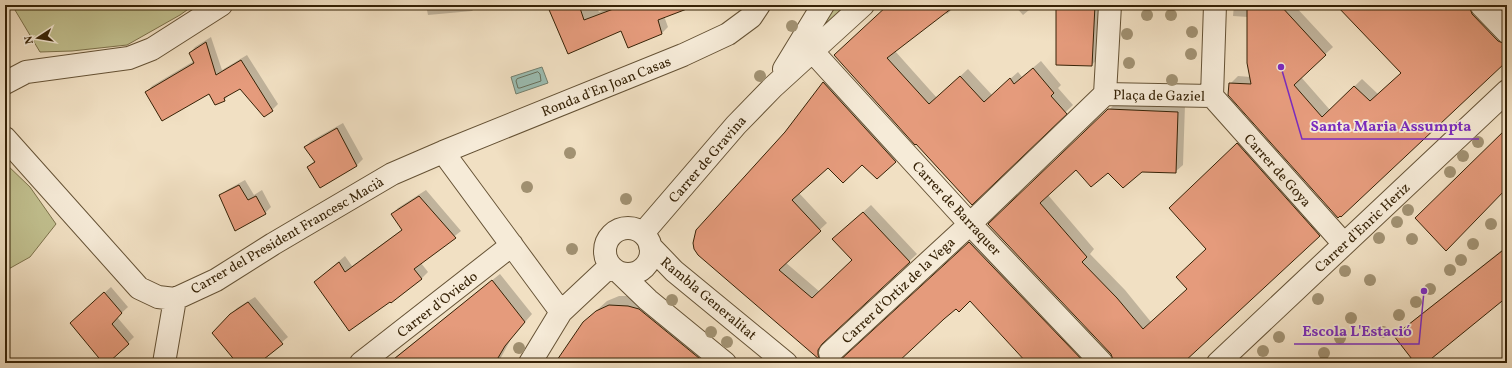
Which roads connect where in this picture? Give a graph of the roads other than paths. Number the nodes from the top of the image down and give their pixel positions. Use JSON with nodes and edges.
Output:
{"nodes":[{"id":1,"x":221,"y":5,"type":"edge"},
{"id":2,"x":759,"y":5,"type":"edge"},
{"id":3,"x":823,"y":5,"type":"edge"},
{"id":4,"x":863,"y":5,"type":"edge"},
{"id":5,"x":1110,"y":5,"type":"edge"},
{"id":6,"x":1215,"y":5,"type":"edge"},
{"id":7,"x":1481,"y":5,"type":"edge"},
{"id":8,"x":1507,"y":32,"type":"edge"},
{"id":9,"x":813,"y":52,"type":"junction"},
{"id":10,"x":5,"y":83,"type":"edge"},
{"id":11,"x":773,"y":87,"type":"junction"},
{"id":12,"x":1507,"y":91,"type":"edge"},
{"id":13,"x":1104,"y":94,"type":"junction"},
{"id":14,"x":1212,"y":96,"type":"junction"},
{"id":15,"x":5,"y":138,"type":"edge"},
{"id":16,"x":443,"y":152,"type":"junction"},
{"id":17,"x":970,"y":224,"type":"junction"},
{"id":18,"x":646,"y":240,"type":"junction"},
{"id":19,"x":1344,"y":244,"type":"junction"},
{"id":20,"x":512,"y":245,"type":"junction"},
{"id":21,"x":615,"y":269,"type":"junction"},
{"id":22,"x":175,"y":299,"type":"junction"},
{"id":23,"x":561,"y":312,"type":"junction"},
{"id":24,"x":830,"y":353,"type":"dead end"},
{"id":25,"x":164,"y":363,"type":"edge"},
{"id":26,"x":361,"y":363,"type":"edge"},
{"id":27,"x":530,"y":363,"type":"edge"},
{"id":28,"x":725,"y":363,"type":"edge"},
{"id":29,"x":786,"y":363,"type":"edge"},
{"id":30,"x":1102,"y":363,"type":"edge"},
{"id":31,"x":1218,"y":363,"type":"edge"}],
"edges":[{"from":1,"to":10,"type":"street"},
{"from":2,"to":16,"type":"street","name":"Ronda d'En Joan Casas"},
{"from":3,"to":11,"type":"street"},
{"from":4,"to":9,"type":"street"},
{"from":5,"to":13,"type":"street","name":"Plaça de Gaziel"},
{"from":6,"to":14,"type":"street","name":"Plaça de Gaziel"},
{"from":7,"to":8,"type":"street"},
{"from":9,"to":11,"type":"street"},
{"from":9,"to":17,"type":"street","name":"Carrer de Barraquer"},
{"from":11,"to":18,"type":"street","name":"Carrer de Gravina"},
{"from":12,"to":19,"type":"street","name":"Carrer d'Enric Heriz"},
{"from":13,"to":14,"type":"street","name":"Plaça de Gaziel"},
{"from":13,"to":17,"type":"street","name":"Carrer d'Ortiz de la Vega"},
{"from":14,"to":19,"type":"street","name":"Carrer de Goya"},
{"from":15,"to":22,"type":"street","name":"Carrer del President Francesc Macià"},
{"from":16,"to":20,"type":"street"},
{"from":16,"to":22,"type":"street","name":"Carrer del President Francesc Macià"},
{"from":17,"to":24,"type":"street","name":"Carrer d'Ortiz de la Vega"},
{"from":17,"to":30,"type":"street","name":"Carrer de Barraquer"},
{"from":18,"to":21,"type":"street"},
{"from":18,"to":21,"type":"street"},
{"from":18,"to":29,"type":"street","name":"Rambla Generalitat"},
{"from":19,"to":31,"type":"street","name":"Carrer d'Enric Heriz"},
{"from":20,"to":23,"type":"street"},
{"from":20,"to":26,"type":"street","name":"Carrer d'Oviedo"},
{"from":21,"to":23,"type":"street"},
{"from":21,"to":28,"type":"street"},
{"from":22,"to":25,"type":"street"},
{"from":23,"to":27,"type":"street"}]}
